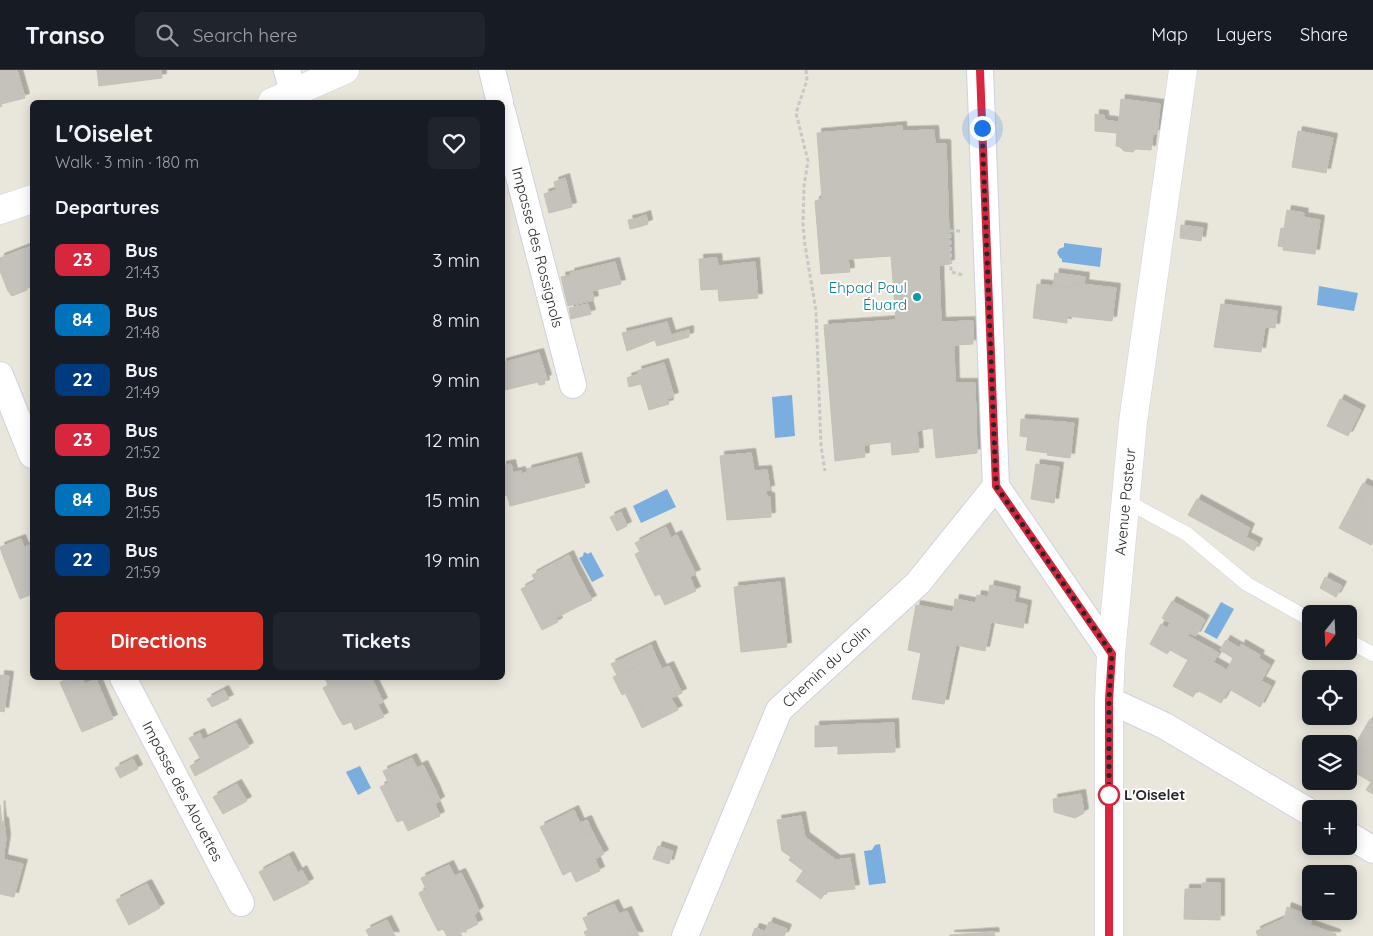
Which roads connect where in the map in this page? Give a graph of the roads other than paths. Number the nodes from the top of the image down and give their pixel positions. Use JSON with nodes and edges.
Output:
{"nodes":[{"id":1,"x":345,"y":70,"type":"edge"},
{"id":2,"x":492,"y":70,"type":"edge"},
{"id":3,"x":980,"y":70,"type":"edge"},
{"id":4,"x":1183,"y":70,"type":"edge"},
{"id":5,"x":284,"y":89,"type":"edge"},
{"id":6,"x":500,"y":100,"type":"edge"},
{"id":7,"x":505,"y":123,"type":"edge"},
{"id":8,"x":30,"y":200,"type":"edge"},
{"id":9,"x":0,"y":210,"type":"edge"},
{"id":10,"x":0,"y":374,"type":"edge"},
{"id":11,"x":572,"y":385,"type":"dead end"},
{"id":12,"x":30,"y":449,"type":"edge"},
{"id":13,"x":996,"y":486,"type":"junction"},
{"id":14,"x":1126,"y":501,"type":"junction"},
{"id":15,"x":1302,"y":615,"type":"edge"},
{"id":16,"x":1358,"y":646,"type":"edge"},
{"id":17,"x":1112,"y":654,"type":"junction"},
{"id":18,"x":1373,"y":654,"type":"edge"},
{"id":19,"x":124,"y":680,"type":"edge"},
{"id":20,"x":1109,"y":700,"type":"junction"},
{"id":21,"x":1302,"y":808,"type":"edge"},
{"id":22,"x":1357,"y":840,"type":"edge"},
{"id":23,"x":1373,"y":850,"type":"edge"},
{"id":24,"x":241,"y":903,"type":"dead end"},
{"id":25,"x":685,"y":936,"type":"edge"},
{"id":26,"x":1109,"y":936,"type":"edge"}],
"edges":[{"from":1,"to":5,"type":"main road"},
{"from":2,"to":6,"type":"street"},
{"from":3,"to":13,"type":"street"},
{"from":4,"to":14,"type":"main road","name":"Avenue Pasteur"},
{"from":7,"to":11,"type":"street","name":"Impasse des Rossignols"},
{"from":8,"to":9,"type":"main road"},
{"from":10,"to":12,"type":"street"},
{"from":13,"to":17,"type":"street"},
{"from":13,"to":25,"type":"street","name":"Chemin du Colin"},
{"from":14,"to":15,"type":"lane"},
{"from":14,"to":17,"type":"main road","name":"Avenue Pasteur"},
{"from":16,"to":18,"type":"lane"},
{"from":17,"to":20,"type":"main road","name":"Avenue Pasteur"},
{"from":19,"to":24,"type":"street","name":"Impasse des Alouettes"},
{"from":20,"to":21,"type":"street"},
{"from":20,"to":26,"type":"main road","name":"Avenue Pasteur"},
{"from":22,"to":23,"type":"street"}]}
